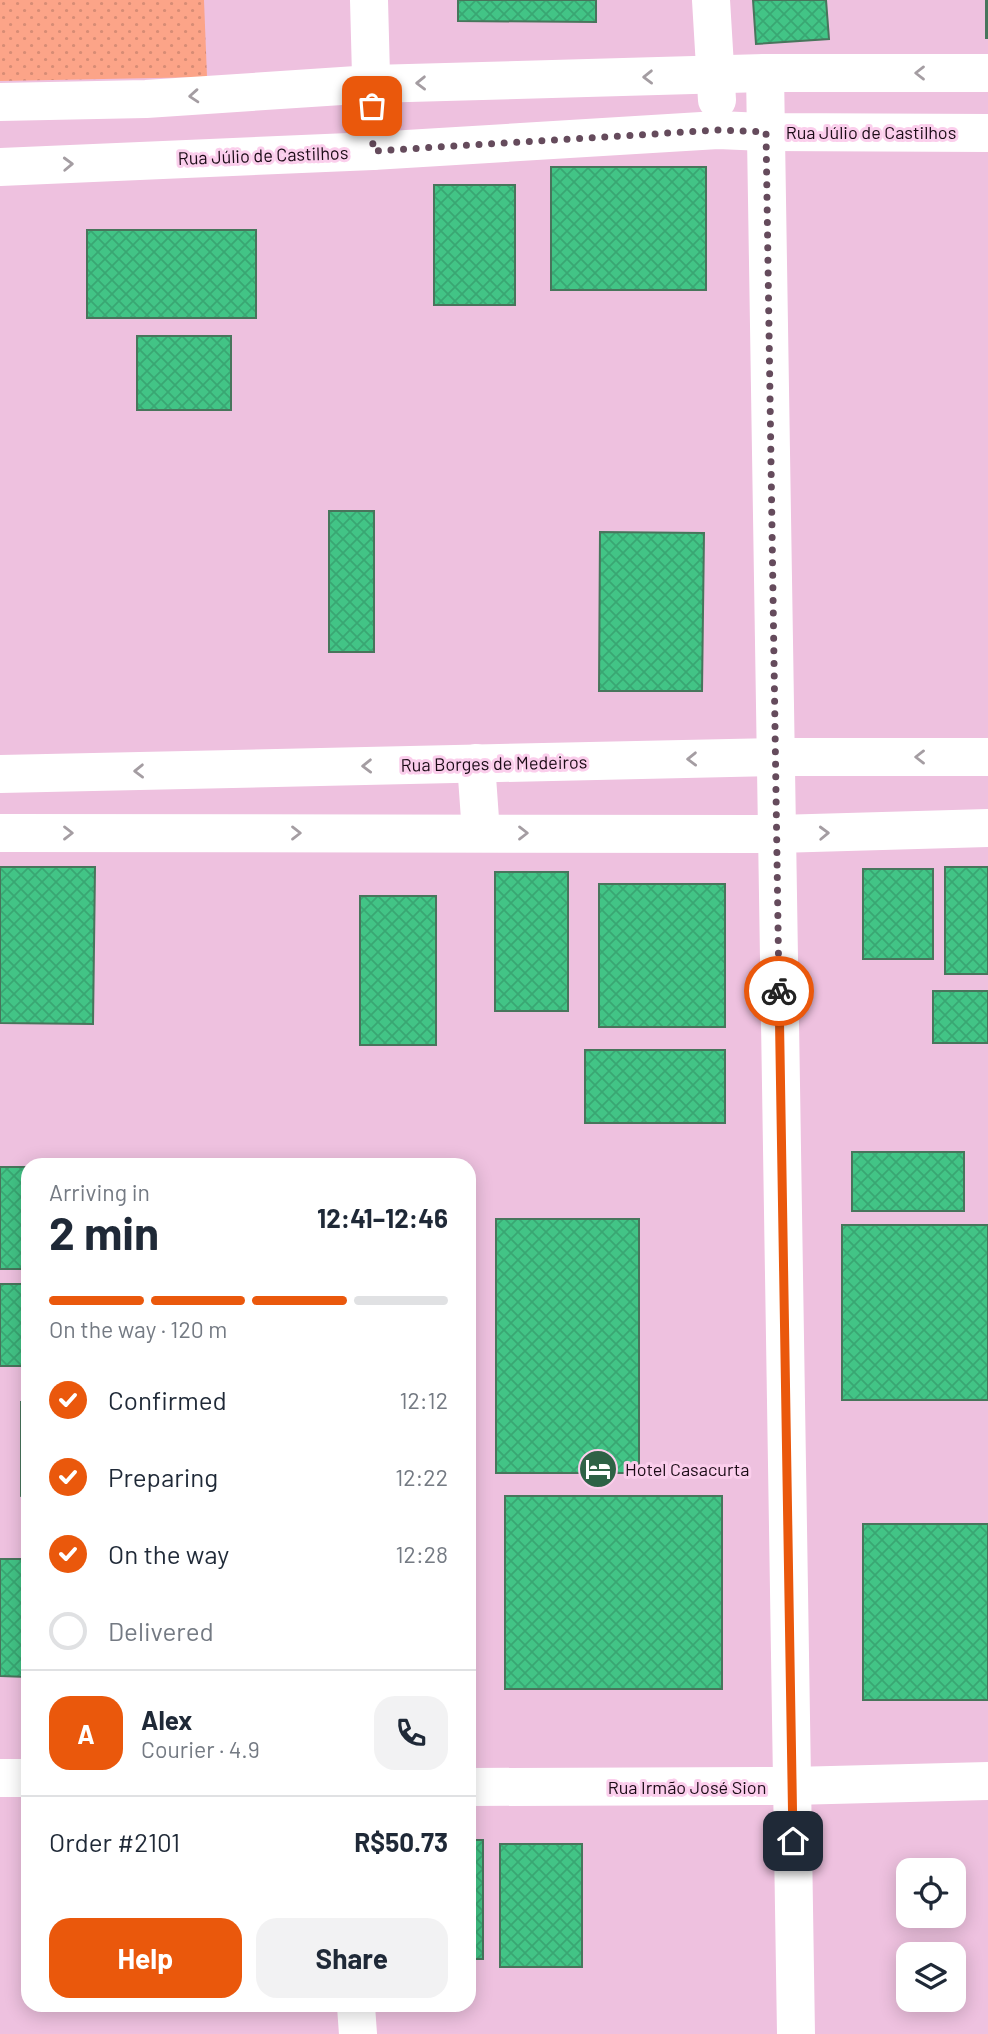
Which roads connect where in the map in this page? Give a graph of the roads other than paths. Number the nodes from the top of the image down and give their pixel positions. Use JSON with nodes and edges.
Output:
{"nodes":[{"id":1,"x":369,"y":0,"type":"edge"},
{"id":2,"x":711,"y":0,"type":"edge"},
{"id":3,"x":765,"y":73,"type":"junction"},
{"id":4,"x":988,"y":73,"type":"edge"},
{"id":5,"x":716,"y":75,"type":"junction"},
{"id":6,"x":372,"y":84,"type":"junction"},
{"id":7,"x":0,"y":102,"type":"edge"},
{"id":8,"x":719,"y":130,"type":"junction"},
{"id":9,"x":766,"y":132,"type":"junction"},
{"id":10,"x":988,"y":133,"type":"edge"},
{"id":11,"x":373,"y":151,"type":"junction"},
{"id":12,"x":0,"y":167,"type":"edge"},
{"id":13,"x":776,"y":757,"type":"junction"},
{"id":14,"x":988,"y":757,"type":"edge"},
{"id":15,"x":476,"y":764,"type":"junction"},
{"id":16,"x":0,"y":774,"type":"edge"},
{"id":17,"x":988,"y":828,"type":"edge"},
{"id":18,"x":0,"y":832,"type":"edge"},
{"id":19,"x":481,"y":833,"type":"junction"},
{"id":20,"x":777,"y":834,"type":"junction"},
{"id":21,"x":0,"y":1778,"type":"edge"},
{"id":22,"x":21,"y":1778,"type":"edge"},
{"id":23,"x":988,"y":1781,"type":"edge"},
{"id":24,"x":792,"y":1786,"type":"junction"},
{"id":25,"x":476,"y":1787,"type":"edge"},
{"id":26,"x":356,"y":2012,"type":"edge"},
{"id":27,"x":358,"y":2034,"type":"edge"},
{"id":28,"x":796,"y":2034,"type":"edge"}],
"edges":[{"from":1,"to":6,"type":"street"},
{"from":2,"to":5,"type":"street"},
{"from":4,"to":3,"type":"street","one_way":true},
{"from":3,"to":5,"type":"street"},
{"from":3,"to":9,"type":"street"},
{"from":5,"to":6,"type":"street","one_way":true},
{"from":5,"to":8,"type":"street"},
{"from":6,"to":7,"type":"street","one_way":true},
{"from":6,"to":11,"type":"street"},
{"from":8,"to":9,"type":"street","name":"Rua Júlio de Castilhos"},
{"from":8,"to":11,"type":"street","name":"Rua Júlio de Castilhos"},
{"from":9,"to":10,"type":"street","name":"Rua Júlio de Castilhos"},
{"from":9,"to":13,"type":"street"},
{"from":12,"to":11,"type":"street","name":"Rua Júlio de Castilhos","one_way":true},
{"from":14,"to":13,"type":"street","name":"Rua Borges de Medeiros","one_way":true},
{"from":13,"to":15,"type":"street","name":"Rua Borges de Medeiros","one_way":true},
{"from":13,"to":20,"type":"street"},
{"from":15,"to":16,"type":"street","name":"Rua Borges de Medeiros","one_way":true},
{"from":15,"to":19,"type":"street"},
{"from":20,"to":17,"type":"street","one_way":true},
{"from":18,"to":19,"type":"street","one_way":true},
{"from":19,"to":20,"type":"street","one_way":true},
{"from":20,"to":24,"type":"street"},
{"from":21,"to":22,"type":"street"},
{"from":23,"to":24,"type":"street","name":"Rua Irmão José Sion"},
{"from":24,"to":25,"type":"street","name":"Rua Irmão José Sion"},
{"from":24,"to":28,"type":"street"},
{"from":26,"to":27,"type":"street"}]}
